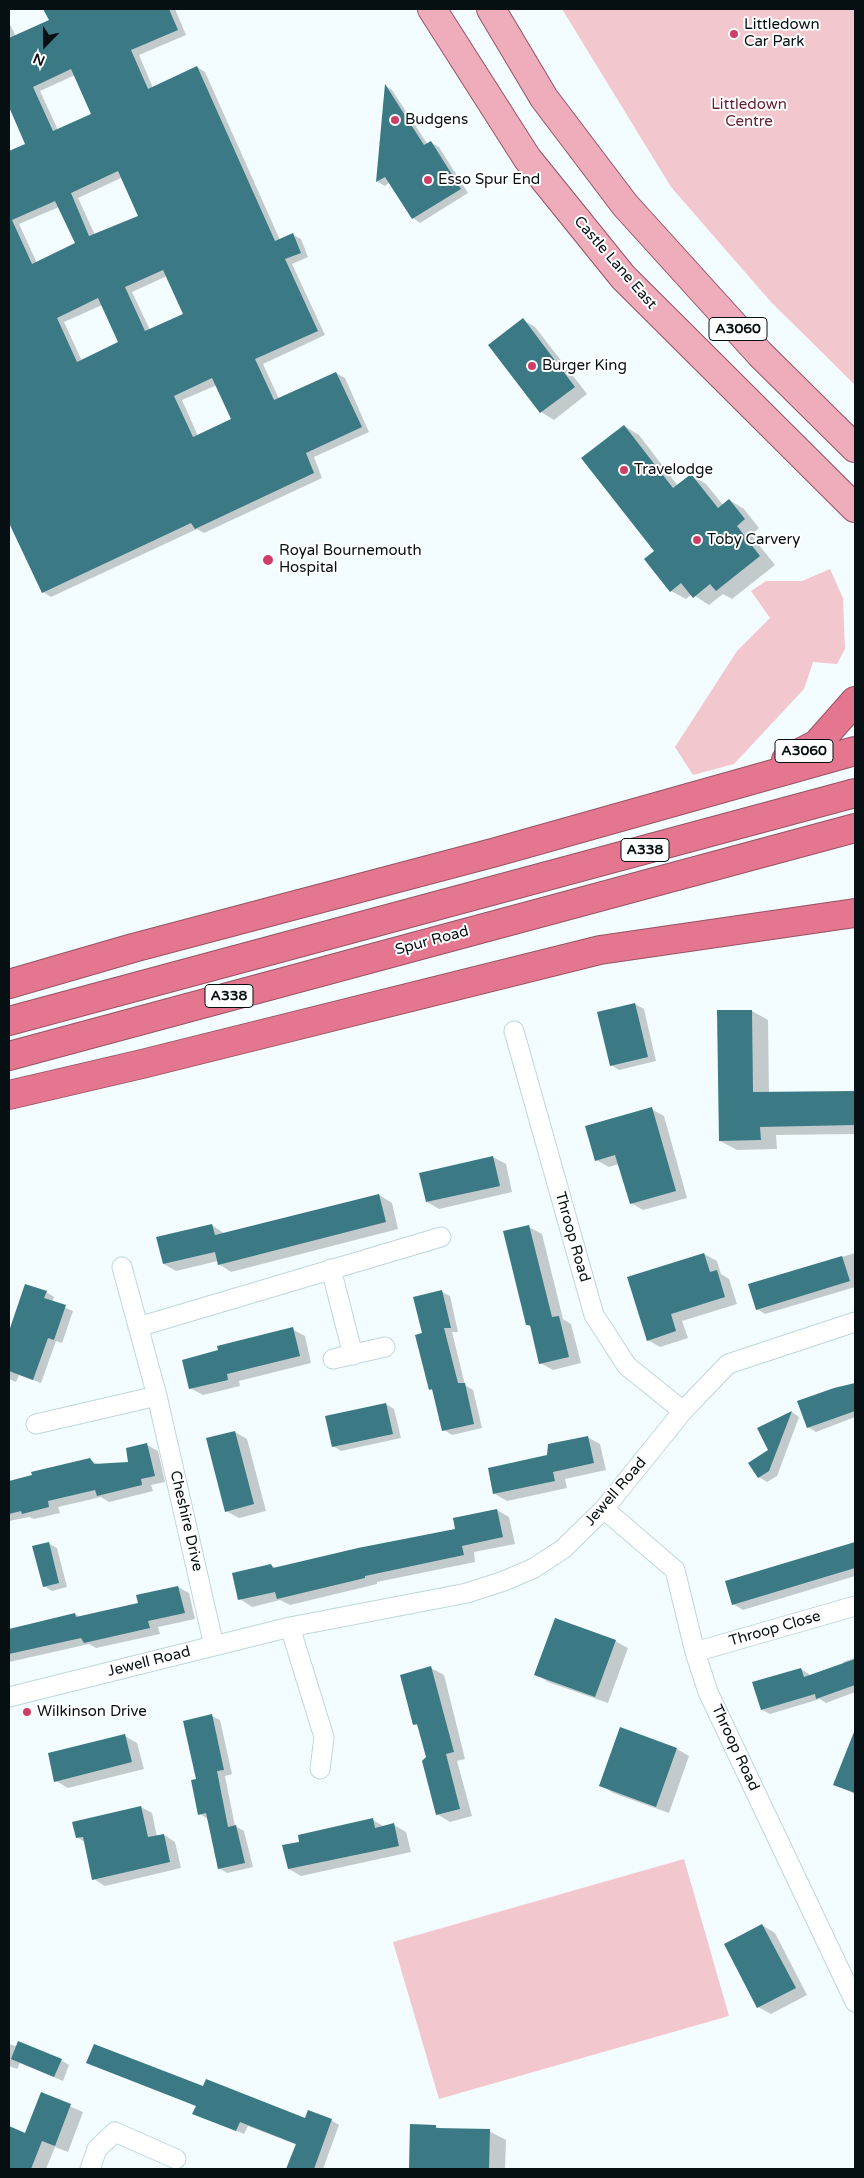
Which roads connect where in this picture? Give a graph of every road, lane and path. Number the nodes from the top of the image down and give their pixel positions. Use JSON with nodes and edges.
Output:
{"nodes":[{"id":1,"x":432,"y":9,"type":"edge"},
{"id":2,"x":491,"y":9,"type":"edge"},
{"id":3,"x":855,"y":448,"type":"edge"},
{"id":4,"x":855,"y":508,"type":"edge"},
{"id":5,"x":855,"y":702,"type":"edge"},
{"id":6,"x":855,"y":751,"type":"edge"},
{"id":7,"x":740,"y":784,"type":"junction"},
{"id":8,"x":855,"y":793,"type":"edge"},
{"id":9,"x":855,"y":828,"type":"edge"},
{"id":10,"x":855,"y":913,"type":"edge"},
{"id":11,"x":9,"y":984,"type":"edge"},
{"id":12,"x":9,"y":1021,"type":"edge"},
{"id":13,"x":514,"y":1031,"type":"dead end"},
{"id":14,"x":9,"y":1056,"type":"edge"},
{"id":15,"x":9,"y":1095,"type":"edge"},
{"id":16,"x":441,"y":1237,"type":"dead end"},
{"id":17,"x":122,"y":1267,"type":"dead end"},
{"id":18,"x":331,"y":1270,"type":"junction"},
{"id":19,"x":855,"y":1322,"type":"edge"},
{"id":20,"x":138,"y":1327,"type":"junction"},
{"id":21,"x":385,"y":1346,"type":"dead end"},
{"id":22,"x":352,"y":1355,"type":"junction"},
{"id":23,"x":333,"y":1359,"type":"dead end"},
{"id":24,"x":158,"y":1396,"type":"junction"},
{"id":25,"x":683,"y":1411,"type":"junction"},
{"id":26,"x":36,"y":1424,"type":"dead end"},
{"id":27,"x":604,"y":1509,"type":"junction"},
{"id":28,"x":855,"y":1606,"type":"edge"},
{"id":29,"x":290,"y":1628,"type":"junction"},
{"id":30,"x":214,"y":1646,"type":"junction"},
{"id":31,"x":695,"y":1652,"type":"junction"},
{"id":32,"x":9,"y":1696,"type":"edge"},
{"id":33,"x":320,"y":1769,"type":"dead end"},
{"id":34,"x":855,"y":2002,"type":"edge"},
{"id":35,"x":176,"y":2159,"type":"dead end"},
{"id":36,"x":90,"y":2169,"type":"edge"}],
"edges":[{"from":1,"to":4,"type":"main road","name":"Castle Lane East","number":"A3060"},
{"from":2,"to":3,"type":"main road","number":"A3060"},
{"from":5,"to":7,"type":"highway","number":"A3060"},
{"from":6,"to":7,"type":"highway"},
{"from":7,"to":11,"type":"highway"},
{"from":8,"to":12,"type":"highway","number":"A338"},
{"from":9,"to":14,"type":"highway","name":"Spur Road","number":"A338"},
{"from":10,"to":15,"type":"highway"},
{"from":13,"to":25,"type":"street","name":"Throop Road"},
{"from":16,"to":18,"type":"street"},
{"from":17,"to":20,"type":"street","name":"Cheshire Drive"},
{"from":18,"to":20,"type":"street"},
{"from":18,"to":22,"type":"street"},
{"from":19,"to":25,"type":"street","name":"Jewell Road"},
{"from":20,"to":24,"type":"street","name":"Cheshire Drive"},
{"from":21,"to":22,"type":"street"},
{"from":22,"to":23,"type":"street"},
{"from":24,"to":26,"type":"street"},
{"from":24,"to":30,"type":"street","name":"Cheshire Drive"},
{"from":25,"to":27,"type":"street","name":"Jewell Road"},
{"from":27,"to":29,"type":"street","name":"Jewell Road"},
{"from":27,"to":31,"type":"street","name":"Throop Road"},
{"from":28,"to":31,"type":"street","name":"Throop Close"},
{"from":29,"to":30,"type":"street","name":"Jewell Road"},
{"from":29,"to":33,"type":"street"},
{"from":30,"to":32,"type":"street","name":"Jewell Road"},
{"from":31,"to":34,"type":"street","name":"Throop Road"},
{"from":35,"to":36,"type":"street"}]}
